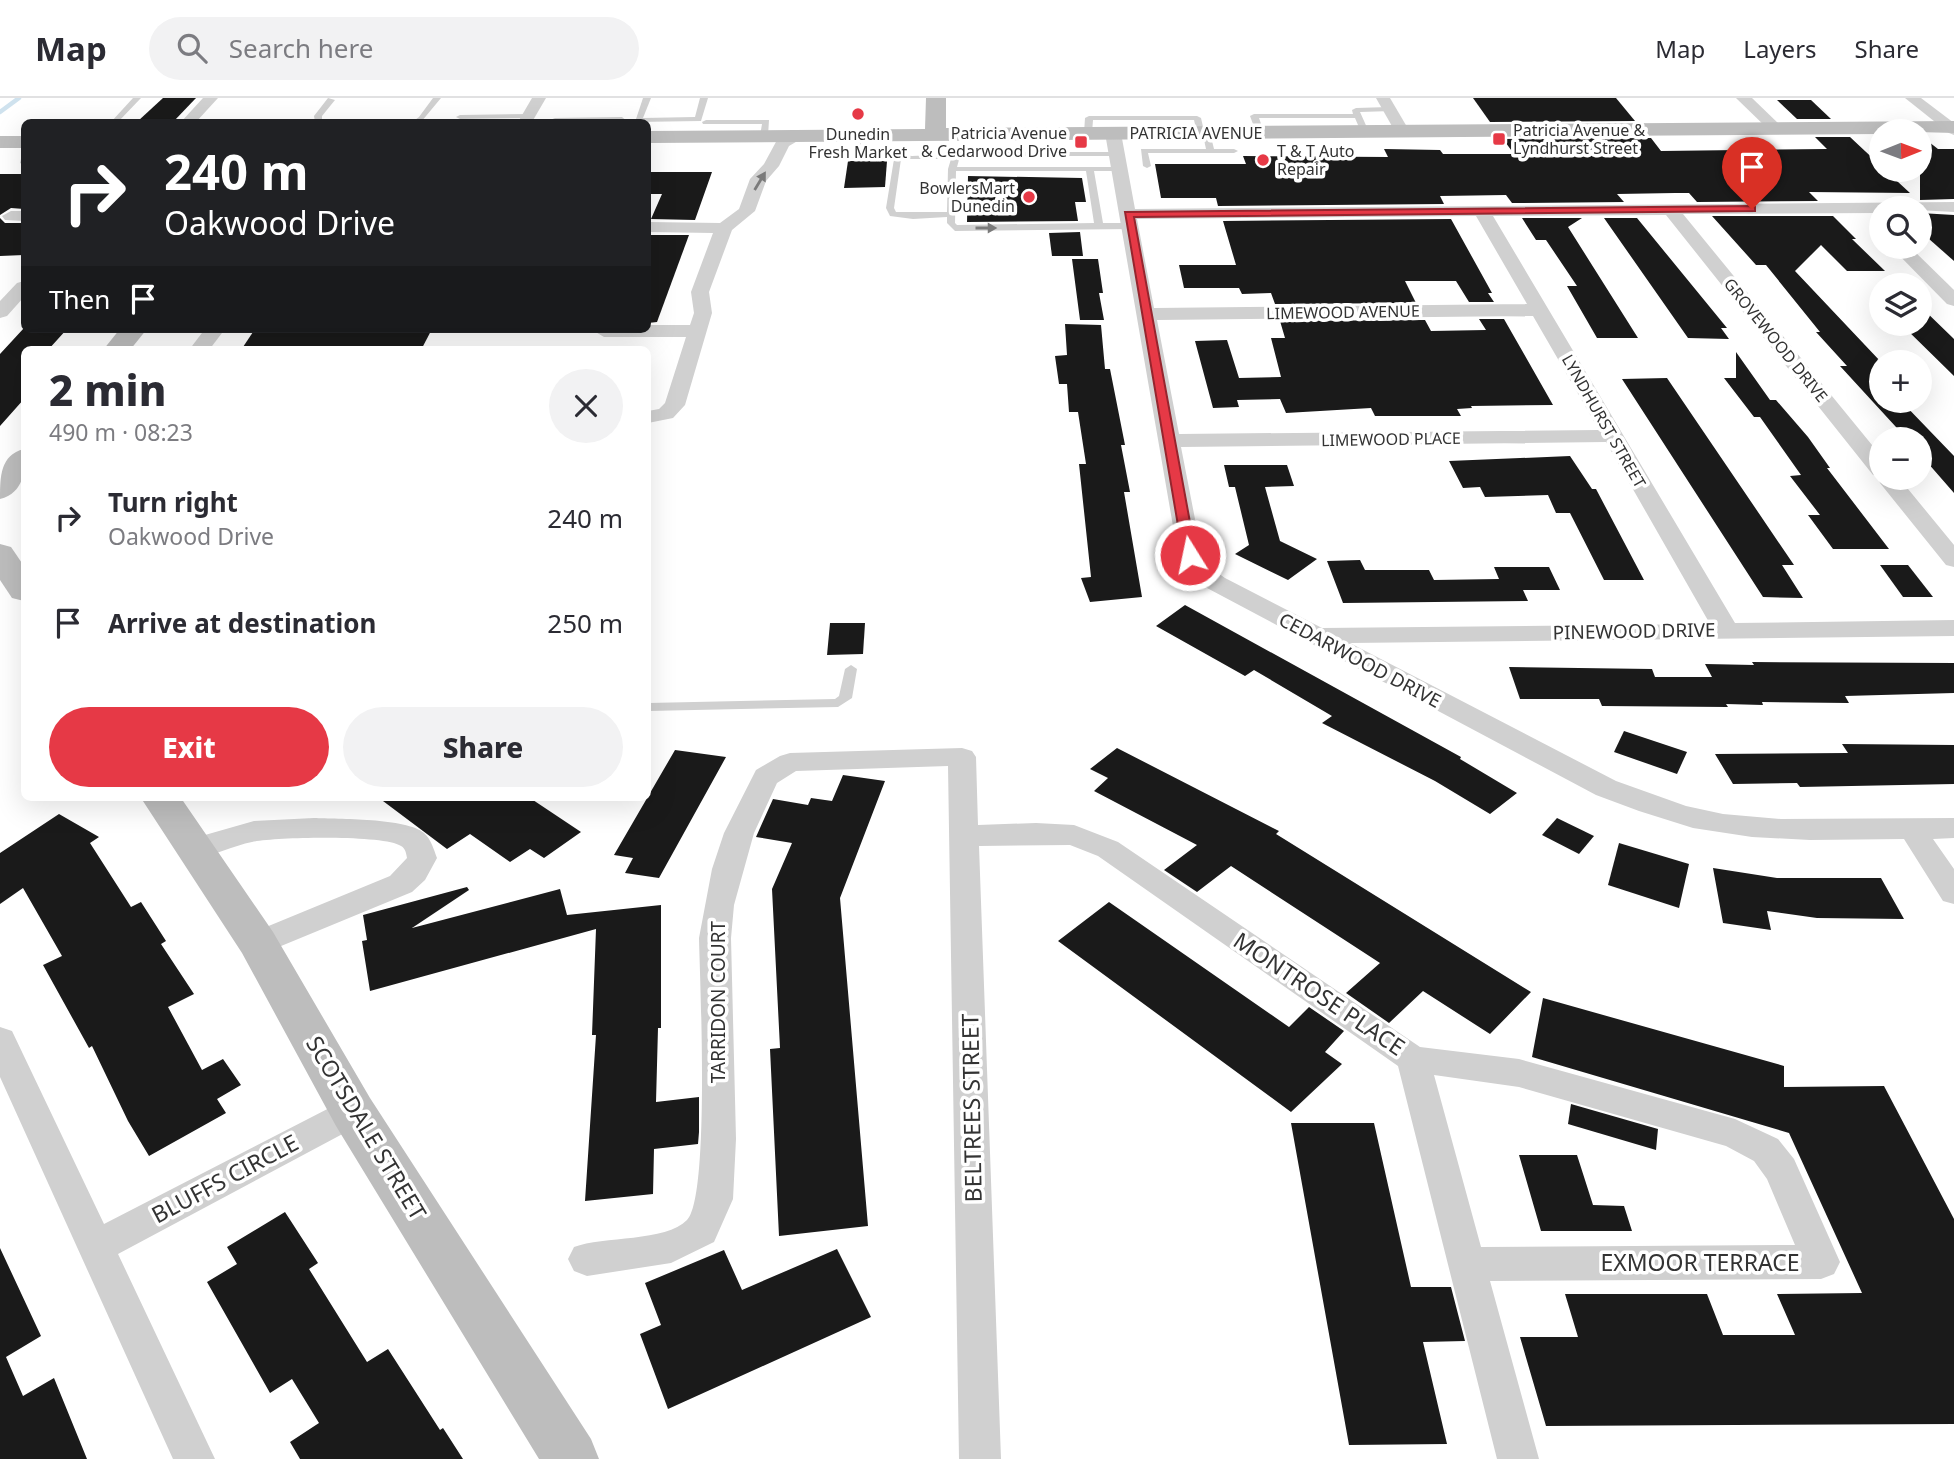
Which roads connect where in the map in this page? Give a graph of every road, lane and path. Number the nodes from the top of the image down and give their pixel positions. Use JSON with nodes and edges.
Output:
{"nodes":[{"id":1,"x":137,"y":98,"type":"edge"},
{"id":2,"x":211,"y":98,"type":"edge"},
{"id":3,"x":437,"y":98,"type":"edge"},
{"id":4,"x":539,"y":98,"type":"edge"},
{"id":5,"x":647,"y":98,"type":"edge"},
{"id":6,"x":704,"y":98,"type":"edge"},
{"id":7,"x":936,"y":98,"type":"edge"},
{"id":8,"x":1743,"y":98,"type":"edge"},
{"id":9,"x":1912,"y":98,"type":"edge"},
{"id":10,"x":331,"y":100,"type":"dead end"},
{"id":11,"x":1386,"y":104,"type":"edge"},
{"id":12,"x":460,"y":117,"type":"dead end"},
{"id":13,"x":117,"y":119,"type":"edge"},
{"id":14,"x":191,"y":119,"type":"edge"},
{"id":15,"x":318,"y":119,"type":"edge"},
{"id":16,"x":422,"y":119,"type":"edge"},
{"id":17,"x":527,"y":119,"type":"edge"},
{"id":18,"x":643,"y":119,"type":"edge"},
{"id":19,"x":1361,"y":124,"type":"junction"},
{"id":20,"x":651,"y":126,"type":"edge"},
{"id":21,"x":703,"y":126,"type":"junction"},
{"id":22,"x":1775,"y":128,"type":"junction"},
{"id":23,"x":1953,"y":128,"type":"edge"},
{"id":24,"x":1402,"y":132,"type":"junction"},
{"id":25,"x":1088,"y":133,"type":"junction"},
{"id":26,"x":936,"y":134,"type":"junction"},
{"id":27,"x":858,"y":135,"type":"junction"},
{"id":28,"x":798,"y":136,"type":"junction"},
{"id":29,"x":1206,"y":139,"type":"junction"},
{"id":30,"x":0,"y":142,"type":"edge"},
{"id":31,"x":21,"y":142,"type":"edge"},
{"id":32,"x":989,"y":144,"type":"junction"},
{"id":33,"x":1234,"y":151,"type":"dead end"},
{"id":34,"x":1117,"y":152,"type":"junction"},
{"id":35,"x":898,"y":156,"type":"junction"},
{"id":36,"x":956,"y":156,"type":"junction"},
{"id":37,"x":1147,"y":166,"type":"dead end"},
{"id":38,"x":953,"y":169,"type":"junction"},
{"id":39,"x":1090,"y":169,"type":"junction"},
{"id":40,"x":1954,"y":207,"type":"edge"},
{"id":41,"x":1860,"y":208,"type":"junction"},
{"id":42,"x":1671,"y":210,"type":"junction"},
{"id":43,"x":1482,"y":211,"type":"junction"},
{"id":44,"x":951,"y":214,"type":"junction"},
{"id":45,"x":1869,"y":217,"type":"edge"},
{"id":46,"x":1130,"y":220,"type":"junction"},
{"id":47,"x":1099,"y":226,"type":"junction"},
{"id":48,"x":651,"y":227,"type":"edge"},
{"id":49,"x":724,"y":228,"type":"junction"},
{"id":50,"x":1912,"y":259,"type":"edge"},
{"id":51,"x":21,"y":288,"type":"edge"},
{"id":52,"x":0,"y":290,"type":"edge"},
{"id":53,"x":21,"y":290,"type":"edge"},
{"id":54,"x":1954,"y":300,"type":"edge"},
{"id":55,"x":1539,"y":310,"type":"junction"},
{"id":56,"x":0,"y":312,"type":"edge"},
{"id":57,"x":1148,"y":314,"type":"junction"},
{"id":58,"x":651,"y":331,"type":"edge"},
{"id":59,"x":696,"y":331,"type":"junction"},
{"id":60,"x":651,"y":416,"type":"edge"},
{"id":61,"x":1613,"y":436,"type":"junction"},
{"id":62,"x":1170,"y":441,"type":"junction"},
{"id":63,"x":1869,"y":455,"type":"edge"},
{"id":64,"x":1898,"y":490,"type":"edge"},
{"id":65,"x":0,"y":554,"type":"edge"},
{"id":66,"x":1954,"y":560,"type":"edge"},
{"id":67,"x":21,"y":586,"type":"edge"},
{"id":68,"x":1954,"y":628,"type":"edge"},
{"id":69,"x":1726,"y":630,"type":"junction"},
{"id":70,"x":1314,"y":636,"type":"junction"},
{"id":71,"x":851,"y":669,"type":"dead end"},
{"id":72,"x":651,"y":707,"type":"edge"},
{"id":73,"x":962,"y":757,"type":"joint"},
{"id":74,"x":163,"y":801,"type":"edge"},
{"id":75,"x":1954,"y":828,"type":"edge"},
{"id":76,"x":1912,"y":829,"type":"junction"},
{"id":77,"x":965,"y":836,"type":"junction"},
{"id":78,"x":194,"y":848,"type":"junction"},
{"id":79,"x":1954,"y":893,"type":"edge"},
{"id":80,"x":258,"y":943,"type":"junction"},
{"id":81,"x":0,"y":1040,"type":"edge"},
{"id":82,"x":1413,"y":1059,"type":"junction"},
{"id":83,"x":353,"y":1111,"type":"junction"},
{"id":84,"x":97,"y":1246,"type":"junction"},
{"id":85,"x":587,"y":1259,"type":"dead end"},
{"id":86,"x":1466,"y":1265,"type":"junction"},
{"id":87,"x":194,"y":1459,"type":"edge"},
{"id":88,"x":571,"y":1459,"type":"edge"},
{"id":89,"x":980,"y":1459,"type":"edge"},
{"id":90,"x":1518,"y":1459,"type":"edge"}],
"edges":[{"from":1,"to":13,"type":"lane"},
{"from":2,"to":14,"type":"street"},
{"from":3,"to":16,"type":"lane"},
{"from":4,"to":17,"type":"street"},
{"from":5,"to":18,"type":"lane"},
{"from":6,"to":21,"type":"lane"},
{"from":7,"to":26,"type":"street"},
{"from":8,"to":22,"type":"street"},
{"from":9,"to":23,"type":"street"},
{"from":10,"to":15,"type":"lane"},
{"from":11,"to":19,"type":"lane"},
{"from":11,"to":24,"type":"street"},
{"from":12,"to":17,"type":"lane"},
{"from":19,"to":24,"type":"street","name":"PATRICIA AVENUE"},
{"from":19,"to":29,"type":"street","name":"PATRICIA AVENUE"},
{"from":20,"to":21,"type":"street","name":"PATRICIA AVENUE"},
{"from":21,"to":28,"type":"street","name":"PATRICIA AVENUE"},
{"from":22,"to":23,"type":"street","name":"PATRICIA AVENUE"},
{"from":22,"to":24,"type":"street","name":"PATRICIA AVENUE"},
{"from":25,"to":29,"type":"lane"},
{"from":25,"to":32,"type":"street","name":"PATRICIA AVENUE"},
{"from":25,"to":34,"type":"street","name":"PATRICIA AVENUE"},
{"from":26,"to":27,"type":"street","name":"PATRICIA AVENUE"},
{"from":26,"to":32,"type":"street","name":"PATRICIA AVENUE"},
{"from":27,"to":28,"type":"street","name":"PATRICIA AVENUE"},
{"from":27,"to":35,"type":"lane"},
{"from":49,"to":28,"type":"street","one_way":true},
{"from":29,"to":33,"type":"lane"},
{"from":29,"to":34,"type":"street","name":"PATRICIA AVENUE"},
{"from":29,"to":37,"type":"lane"},
{"from":30,"to":31,"type":"street"},
{"from":32,"to":34,"type":"lane"},
{"from":32,"to":36,"type":"lane"},
{"from":34,"to":39,"type":"lane"},
{"from":34,"to":46,"type":"street","name":"CEDARWOOD DRIVE"},
{"from":35,"to":36,"type":"lane"},
{"from":35,"to":44,"type":"lane"},
{"from":36,"to":38,"type":"lane"},
{"from":38,"to":39,"type":"lane"},
{"from":38,"to":44,"type":"lane"},
{"from":39,"to":47,"type":"lane"},
{"from":40,"to":41,"type":"street"},
{"from":41,"to":42,"type":"street"},
{"from":41,"to":45,"type":"street"},
{"from":42,"to":43,"type":"street"},
{"from":42,"to":63,"type":"street","name":"GROVEWOOD DRIVE"},
{"from":43,"to":46,"type":"street"},
{"from":43,"to":55,"type":"street","name":"LYNDHURST STREET"},
{"from":44,"to":47,"type":"lane","one_way":true},
{"from":46,"to":47,"type":"lane"},
{"from":46,"to":57,"type":"street","name":"CEDARWOOD DRIVE"},
{"from":48,"to":49,"type":"street"},
{"from":49,"to":59,"type":"street"},
{"from":50,"to":54,"type":"street"},
{"from":51,"to":52,"type":"street"},
{"from":53,"to":56,"type":"street"},
{"from":55,"to":57,"type":"street","name":"LIMEWOOD AVENUE"},
{"from":55,"to":61,"type":"street","name":"LYNDHURST STREET"},
{"from":57,"to":62,"type":"street","name":"CEDARWOOD DRIVE"},
{"from":58,"to":59,"type":"street"},
{"from":59,"to":60,"type":"street"},
{"from":61,"to":62,"type":"street","name":"LIMEWOOD PLACE"},
{"from":61,"to":69,"type":"street","name":"LYNDHURST STREET"},
{"from":62,"to":70,"type":"street","name":"CEDARWOOD DRIVE"},
{"from":64,"to":66,"type":"street"},
{"from":65,"to":67,"type":"street"},
{"from":68,"to":69,"type":"street","name":"PINEWOOD DRIVE"},
{"from":69,"to":70,"type":"street","name":"PINEWOOD DRIVE"},
{"from":70,"to":76,"type":"street","name":"CEDARWOOD DRIVE"},
{"from":71,"to":72,"type":"lane"},
{"from":73,"to":77,"type":"street","name":"BELTREES STREET"},
{"from":73,"to":85,"type":"street","name":"TARRIDON COURT"},
{"from":74,"to":78,"type":"street","name":"SCOTSDALE STREET"},
{"from":75,"to":76,"type":"street","name":"CEDARWOOD DRIVE"},
{"from":76,"to":79,"type":"street"},
{"from":77,"to":82,"type":"street","name":"MONTROSE PLACE"},
{"from":77,"to":89,"type":"street","name":"BELTREES STREET"},
{"from":78,"to":80,"type":"street","name":"SCOTSDALE STREET"},
{"from":78,"to":80,"type":"street"},
{"from":80,"to":83,"type":"street","name":"SCOTSDALE STREET"},
{"from":81,"to":84,"type":"street"},
{"from":82,"to":86,"type":"street","name":"MONTROSE PLACE"},
{"from":82,"to":86,"type":"street","name":"EXMOOR TERRACE"},
{"from":83,"to":84,"type":"street","name":"BLUFFS CIRCLE"},
{"from":83,"to":88,"type":"street","name":"SCOTSDALE STREET"},
{"from":84,"to":87,"type":"street"},
{"from":86,"to":90,"type":"street","name":"MONTROSE PLACE"}]}
